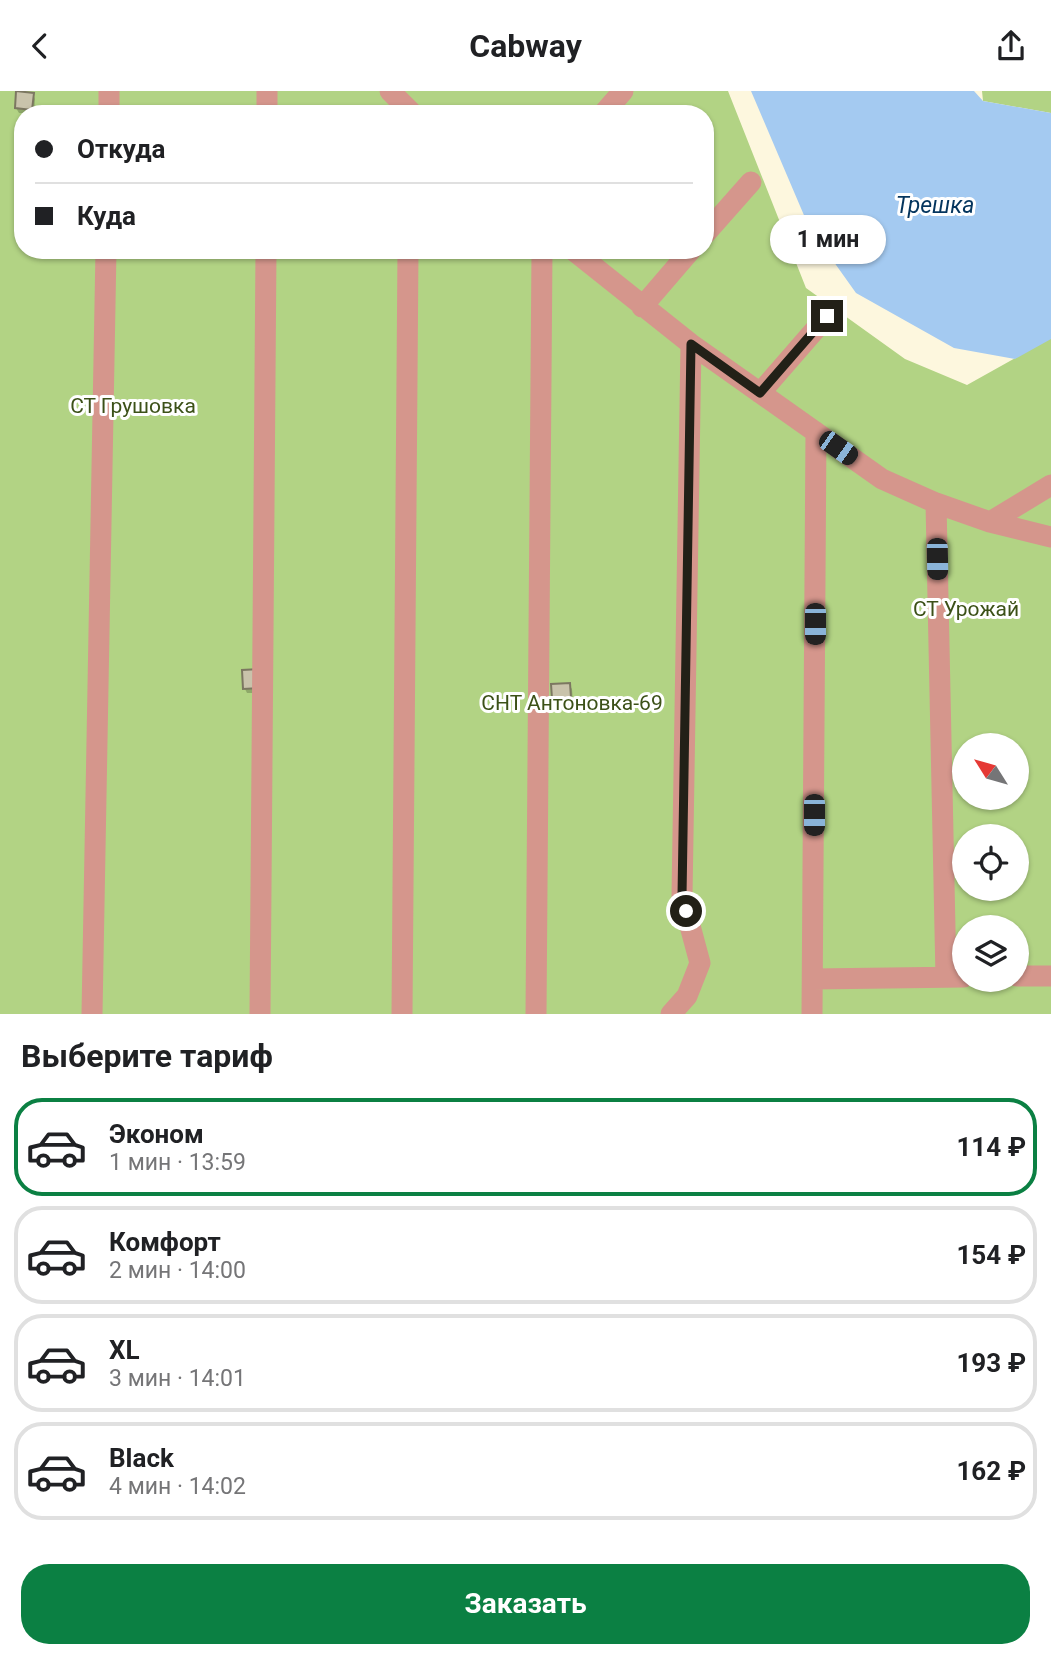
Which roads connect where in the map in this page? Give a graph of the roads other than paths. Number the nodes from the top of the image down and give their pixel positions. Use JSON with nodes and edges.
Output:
{"nodes":[{"id":1,"x":390,"y":91,"type":"edge"},
{"id":2,"x":623,"y":91,"type":"edge"},
{"id":3,"x":404,"y":105,"type":"edge"},
{"id":4,"x":611,"y":105,"type":"edge"},
{"id":5,"x":751,"y":182,"type":"dead end"},
{"id":6,"x":714,"y":224,"type":"edge"},
{"id":7,"x":106,"y":259,"type":"edge"},
{"id":8,"x":266,"y":259,"type":"edge"},
{"id":9,"x":408,"y":259,"type":"edge"},
{"id":10,"x":542,"y":259,"type":"edge"},
{"id":11,"x":584,"y":259,"type":"edge"},
{"id":12,"x":683,"y":259,"type":"edge"},
{"id":13,"x":642,"y":307,"type":"junction"},
{"id":14,"x":827,"y":316,"type":"dead end"},
{"id":15,"x":691,"y":344,"type":"junction"},
{"id":16,"x":760,"y":393,"type":"junction"},
{"id":17,"x":817,"y":432,"type":"junction"},
{"id":18,"x":1051,"y":485,"type":"edge"},
{"id":19,"x":936,"y":503,"type":"junction"},
{"id":20,"x":990,"y":522,"type":"junction"},
{"id":21,"x":1051,"y":537,"type":"edge"},
{"id":22,"x":953,"y":915,"type":"edge"},
{"id":23,"x":1029,"y":976,"type":"edge"},
{"id":24,"x":1051,"y":976,"type":"edge"},
{"id":25,"x":952,"y":977,"type":"edge"},
{"id":26,"x":813,"y":979,"type":"junction"},
{"id":27,"x":92,"y":1014,"type":"edge"},
{"id":28,"x":260,"y":1014,"type":"edge"},
{"id":29,"x":402,"y":1014,"type":"edge"},
{"id":30,"x":537,"y":1014,"type":"edge"},
{"id":31,"x":671,"y":1014,"type":"edge"},
{"id":32,"x":812,"y":1014,"type":"edge"}],
"edges":[{"from":1,"to":3,"type":"street"},
{"from":2,"to":4,"type":"street"},
{"from":5,"to":6,"type":"street"},
{"from":7,"to":27,"type":"street"},
{"from":8,"to":28,"type":"street"},
{"from":9,"to":29,"type":"street"},
{"from":10,"to":30,"type":"street"},
{"from":11,"to":13,"type":"street"},
{"from":12,"to":13,"type":"street"},
{"from":13,"to":15,"type":"street"},
{"from":14,"to":16,"type":"street"},
{"from":15,"to":16,"type":"street"},
{"from":15,"to":31,"type":"street"},
{"from":16,"to":17,"type":"street"},
{"from":17,"to":19,"type":"street"},
{"from":17,"to":26,"type":"street"},
{"from":18,"to":20,"type":"street"},
{"from":19,"to":20,"type":"street"},
{"from":19,"to":22,"type":"street"},
{"from":20,"to":21,"type":"street"},
{"from":23,"to":24,"type":"street"},
{"from":25,"to":26,"type":"street"},
{"from":26,"to":32,"type":"street"}]}
